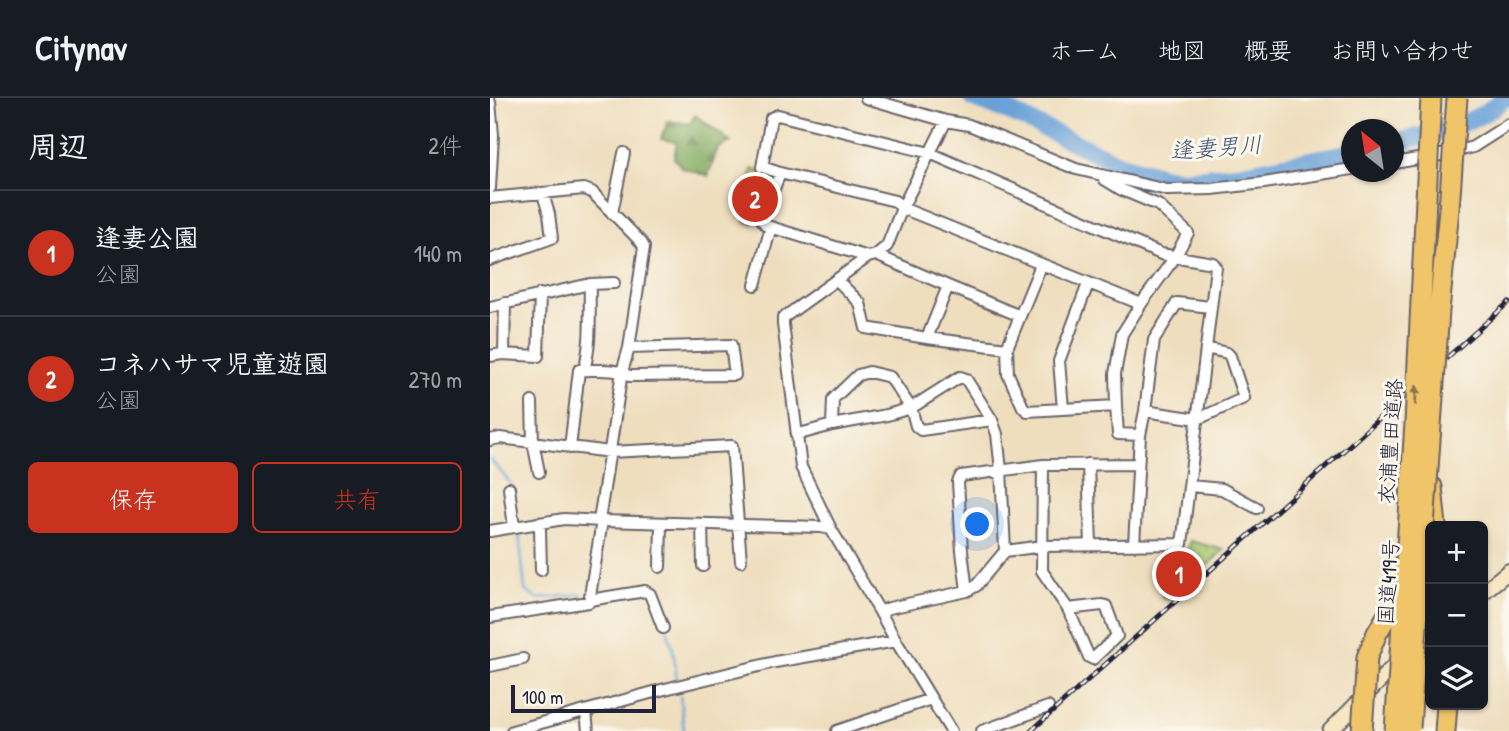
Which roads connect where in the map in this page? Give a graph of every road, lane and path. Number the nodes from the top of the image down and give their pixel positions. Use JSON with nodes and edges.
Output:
{"nodes":[{"id":1,"x":866,"y":98,"type":"edge"},
{"id":2,"x":1419,"y":98,"type":"edge"},
{"id":3,"x":1430,"y":98,"type":"edge"},
{"id":4,"x":1438,"y":98,"type":"edge"},
{"id":5,"x":1445,"y":98,"type":"edge"},
{"id":6,"x":1457,"y":98,"type":"edge"},
{"id":7,"x":490,"y":102,"type":"edge"},
{"id":8,"x":490,"y":111,"type":"edge"},
{"id":9,"x":946,"y":121,"type":"junction"},
{"id":10,"x":1509,"y":124,"type":"edge"},
{"id":11,"x":624,"y":153,"type":"dead end"},
{"id":12,"x":930,"y":153,"type":"junction"},
{"id":13,"x":1404,"y":161,"type":"edge"},
{"id":14,"x":491,"y":162,"type":"edge"},
{"id":15,"x":1341,"y":171,"type":"edge"},
{"id":16,"x":780,"y":173,"type":"junction"},
{"id":17,"x":1099,"y":176,"type":"junction"},
{"id":18,"x":490,"y":188,"type":"edge"},
{"id":19,"x":1167,"y":190,"type":"junction"},
{"id":20,"x":543,"y":194,"type":"junction"},
{"id":21,"x":490,"y":198,"type":"edge"},
{"id":22,"x":902,"y":208,"type":"junction"},
{"id":23,"x":612,"y":213,"type":"junction"},
{"id":24,"x":1172,"y":218,"type":"junction"},
{"id":25,"x":771,"y":227,"type":"junction"},
{"id":26,"x":872,"y":256,"type":"junction"},
{"id":27,"x":1175,"y":257,"type":"junction"},
{"id":28,"x":490,"y":260,"type":"edge"},
{"id":29,"x":1041,"y":265,"type":"junction"},
{"id":30,"x":837,"y":280,"type":"junction"},
{"id":31,"x":614,"y":283,"type":"dead end"},
{"id":32,"x":590,"y":284,"type":"junction"},
{"id":33,"x":1088,"y":284,"type":"junction"},
{"id":34,"x":755,"y":285,"type":"dead end"},
{"id":35,"x":948,"y":286,"type":"junction"},
{"id":36,"x":540,"y":294,"type":"junction"},
{"id":37,"x":505,"y":303,"type":"junction"},
{"id":38,"x":1141,"y":304,"type":"junction"},
{"id":39,"x":1430,"y":306,"type":"junction"},
{"id":40,"x":490,"y":307,"type":"edge"},
{"id":41,"x":1210,"y":307,"type":"junction"},
{"id":42,"x":1020,"y":316,"type":"junction"},
{"id":43,"x":927,"y":338,"type":"junction"},
{"id":44,"x":629,"y":348,"type":"junction"},
{"id":45,"x":1007,"y":348,"type":"junction"},
{"id":46,"x":1206,"y":348,"type":"junction"},
{"id":47,"x":504,"y":354,"type":"junction"},
{"id":48,"x":490,"y":356,"type":"edge"},
{"id":49,"x":584,"y":370,"type":"junction"},
{"id":50,"x":622,"y":372,"type":"junction"},
{"id":51,"x":532,"y":402,"type":"dead end"},
{"id":52,"x":1116,"y":406,"type":"junction"},
{"id":53,"x":911,"y":408,"type":"junction"},
{"id":54,"x":1063,"y":409,"type":"junction"},
{"id":55,"x":1145,"y":411,"type":"junction"},
{"id":56,"x":1198,"y":419,"type":"junction"},
{"id":57,"x":992,"y":420,"type":"junction"},
{"id":58,"x":832,"y":425,"type":"junction"},
{"id":59,"x":1422,"y":430,"type":"dead end"},
{"id":60,"x":796,"y":435,"type":"junction"},
{"id":61,"x":1140,"y":435,"type":"junction"},
{"id":62,"x":490,"y":440,"type":"edge"},
{"id":63,"x":533,"y":442,"type":"junction"},
{"id":64,"x":570,"y":448,"type":"junction"},
{"id":65,"x":610,"y":452,"type":"junction"},
{"id":66,"x":1429,"y":455,"type":"junction"},
{"id":67,"x":1088,"y":464,"type":"junction"},
{"id":68,"x":1138,"y":464,"type":"junction"},
{"id":69,"x":1043,"y":465,"type":"junction"},
{"id":70,"x":1001,"y":471,"type":"junction"},
{"id":71,"x":539,"y":472,"type":"dead end"},
{"id":72,"x":1190,"y":486,"type":"junction"},
{"id":73,"x":509,"y":488,"type":"dead end"},
{"id":74,"x":1257,"y":508,"type":"dead end"},
{"id":75,"x":600,"y":521,"type":"junction"},
{"id":76,"x":1436,"y":521,"type":"edge"},
{"id":77,"x":537,"y":523,"type":"junction"},
{"id":78,"x":662,"y":523,"type":"junction"},
{"id":79,"x":702,"y":524,"type":"junction"},
{"id":80,"x":738,"y":524,"type":"junction"},
{"id":81,"x":514,"y":527,"type":"junction"},
{"id":82,"x":831,"y":529,"type":"junction"},
{"id":83,"x":490,"y":531,"type":"edge"},
{"id":84,"x":1091,"y":545,"type":"junction"},
{"id":85,"x":1134,"y":545,"type":"junction"},
{"id":86,"x":1043,"y":547,"type":"junction"},
{"id":87,"x":1005,"y":551,"type":"junction"},
{"id":88,"x":741,"y":561,"type":"dead end"},
{"id":89,"x":703,"y":566,"type":"dead end"},
{"id":90,"x":660,"y":567,"type":"dead end"},
{"id":91,"x":541,"y":570,"type":"dead end"},
{"id":92,"x":1509,"y":571,"type":"edge"},
{"id":93,"x":1404,"y":586,"type":"junction"},
{"id":94,"x":1488,"y":588,"type":"edge"},
{"id":95,"x":967,"y":591,"type":"junction"},
{"id":96,"x":590,"y":600,"type":"junction"},
{"id":97,"x":1068,"y":609,"type":"junction"},
{"id":98,"x":880,"y":612,"type":"junction"},
{"id":99,"x":490,"y":617,"type":"edge"},
{"id":100,"x":663,"y":628,"type":"dead end"},
{"id":101,"x":1425,"y":639,"type":"edge"},
{"id":102,"x":896,"y":641,"type":"junction"},
{"id":103,"x":1406,"y":654,"type":"junction"},
{"id":104,"x":523,"y":659,"type":"dead end"},
{"id":105,"x":490,"y":666,"type":"edge"},
{"id":106,"x":931,"y":699,"type":"junction"},
{"id":107,"x":1048,"y":707,"type":"dead end"},
{"id":108,"x":1447,"y":710,"type":"edge"},
{"id":109,"x":586,"y":712,"type":"junction"},
{"id":110,"x":949,"y":729,"type":"edge"},
{"id":111,"x":1333,"y":730,"type":"edge"},
{"id":112,"x":512,"y":731,"type":"edge"},
{"id":113,"x":588,"y":731,"type":"edge"},
{"id":114,"x":837,"y":731,"type":"edge"},
{"id":115,"x":936,"y":731,"type":"edge"},
{"id":116,"x":982,"y":731,"type":"edge"},
{"id":117,"x":1362,"y":731,"type":"edge"},
{"id":118,"x":1395,"y":731,"type":"edge"},
{"id":119,"x":1409,"y":731,"type":"edge"},
{"id":120,"x":1446,"y":731,"type":"edge"}],
"edges":[{"from":1,"to":9,"type":"street"},
{"from":2,"to":39,"type":"highway","name":"衣浦豊田道路","bridge":true},
{"from":3,"to":39,"type":"highway","name":"衣浦豊田道路","bridge":true},
{"from":4,"to":39,"type":"highway"},
{"from":5,"to":39,"type":"highway","name":"衣浦豊田道路","bridge":true},
{"from":6,"to":39,"type":"highway","name":"衣浦豊田道路","bridge":true},
{"from":7,"to":8,"type":"street"},
{"from":8,"to":14,"type":"street"},
{"from":9,"to":12,"type":"street"},
{"from":9,"to":17,"type":"street"},
{"from":10,"to":13,"type":"street"},
{"from":11,"to":23,"type":"street"},
{"from":12,"to":16,"type":"street"},
{"from":12,"to":22,"type":"street"},
{"from":12,"to":27,"type":"street"},
{"from":14,"to":18,"type":"street"},
{"from":15,"to":19,"type":"street"},
{"from":16,"to":22,"type":"street"},
{"from":16,"to":25,"type":"street"},
{"from":17,"to":19,"type":"street"},
{"from":17,"to":24,"type":"street"},
{"from":19,"to":24,"type":"street"},
{"from":20,"to":21,"type":"street"},
{"from":20,"to":23,"type":"street"},
{"from":20,"to":28,"type":"street"},
{"from":22,"to":26,"type":"street"},
{"from":22,"to":29,"type":"street"},
{"from":23,"to":44,"type":"street"},
{"from":24,"to":27,"type":"street"},
{"from":25,"to":26,"type":"street"},
{"from":25,"to":34,"type":"street"},
{"from":26,"to":30,"type":"street"},
{"from":26,"to":35,"type":"street"},
{"from":27,"to":38,"type":"street"},
{"from":27,"to":41,"type":"street"},
{"from":29,"to":33,"type":"street"},
{"from":29,"to":42,"type":"street"},
{"from":30,"to":43,"type":"street"},
{"from":30,"to":60,"type":"street"},
{"from":31,"to":32,"type":"street"},
{"from":32,"to":36,"type":"street"},
{"from":32,"to":49,"type":"street"},
{"from":33,"to":38,"type":"street"},
{"from":33,"to":54,"type":"street"},
{"from":35,"to":42,"type":"street"},
{"from":35,"to":43,"type":"street"},
{"from":36,"to":37,"type":"street"},
{"from":36,"to":47,"type":"street"},
{"from":37,"to":40,"type":"street"},
{"from":37,"to":47,"type":"street"},
{"from":38,"to":52,"type":"street"},
{"from":39,"to":66,"type":"highway","name":"衣浦豊田道路","bridge":true},
{"from":93,"to":39,"type":"highway","name":"衣浦豊田道路","one_way":true,"bridge":true},
{"from":41,"to":46,"type":"street"},
{"from":41,"to":55,"type":"street"},
{"from":42,"to":45,"type":"street"},
{"from":43,"to":45,"type":"street"},
{"from":44,"to":50,"type":"street"},
{"from":44,"to":50,"type":"street"},
{"from":45,"to":54,"type":"street"},
{"from":46,"to":56,"type":"street"},
{"from":46,"to":56,"type":"street"},
{"from":47,"to":48,"type":"street"},
{"from":49,"to":50,"type":"street"},
{"from":49,"to":64,"type":"street"},
{"from":50,"to":65,"type":"street"},
{"from":51,"to":63,"type":"street"},
{"from":52,"to":54,"type":"street"},
{"from":52,"to":61,"type":"street"},
{"from":53,"to":57,"type":"street"},
{"from":53,"to":57,"type":"street"},
{"from":53,"to":58,"type":"street"},
{"from":53,"to":58,"type":"street"},
{"from":55,"to":56,"type":"street"},
{"from":55,"to":61,"type":"street"},
{"from":56,"to":72,"type":"street"},
{"from":57,"to":70,"type":"street"},
{"from":58,"to":60,"type":"street"},
{"from":59,"to":103,"type":"highway","name":"国道419号"},
{"from":60,"to":82,"type":"street"},
{"from":61,"to":68,"type":"street"},
{"from":62,"to":63,"type":"street"},
{"from":63,"to":64,"type":"street"},
{"from":63,"to":71,"type":"street"},
{"from":64,"to":65,"type":"street"},
{"from":65,"to":75,"type":"street"},
{"from":65,"to":80,"type":"street"},
{"from":66,"to":76,"type":"highway","name":"衣浦豊田道路","bridge":true},
{"from":66,"to":119,"type":"highway","name":"衣浦豊田道路","bridge":true},
{"from":67,"to":68,"type":"street"},
{"from":67,"to":69,"type":"street"},
{"from":67,"to":84,"type":"street"},
{"from":68,"to":85,"type":"street"},
{"from":69,"to":70,"type":"street"},
{"from":69,"to":86,"type":"street"},
{"from":70,"to":87,"type":"street"},
{"from":70,"to":95,"type":"street"},
{"from":72,"to":74,"type":"street"},
{"from":72,"to":85,"type":"street"},
{"from":73,"to":81,"type":"street"},
{"from":75,"to":77,"type":"street"},
{"from":75,"to":78,"type":"street"},
{"from":75,"to":96,"type":"street"},
{"from":77,"to":81,"type":"street"},
{"from":77,"to":91,"type":"street"},
{"from":78,"to":79,"type":"street"},
{"from":78,"to":90,"type":"street"},
{"from":79,"to":80,"type":"street"},
{"from":79,"to":89,"type":"street"},
{"from":80,"to":82,"type":"street"},
{"from":80,"to":88,"type":"street"},
{"from":81,"to":83,"type":"street"},
{"from":82,"to":98,"type":"street"},
{"from":84,"to":85,"type":"street"},
{"from":84,"to":86,"type":"street"},
{"from":86,"to":87,"type":"street"},
{"from":86,"to":97,"type":"street"},
{"from":87,"to":95,"type":"street"},
{"from":92,"to":94,"type":"street"},
{"from":93,"to":117,"type":"highway","name":"衣浦豊田道路","bridge":true},
{"from":93,"to":118,"type":"highway","name":"衣浦豊田道路","bridge":true},
{"from":95,"to":98,"type":"street"},
{"from":96,"to":99,"type":"street"},
{"from":96,"to":100,"type":"street"},
{"from":97,"to":97,"type":"street"},
{"from":98,"to":102,"type":"street"},
{"from":101,"to":103,"type":"street"},
{"from":102,"to":106,"type":"street"},
{"from":102,"to":109,"type":"street"},
{"from":103,"to":111,"type":"street"},
{"from":104,"to":105,"type":"street"},
{"from":106,"to":110,"type":"street"},
{"from":106,"to":114,"type":"street"},
{"from":107,"to":116,"type":"street"},
{"from":108,"to":120,"type":"highway"},
{"from":109,"to":112,"type":"street"},
{"from":109,"to":113,"type":"street"},
{"from":110,"to":115,"type":"street"}]}
